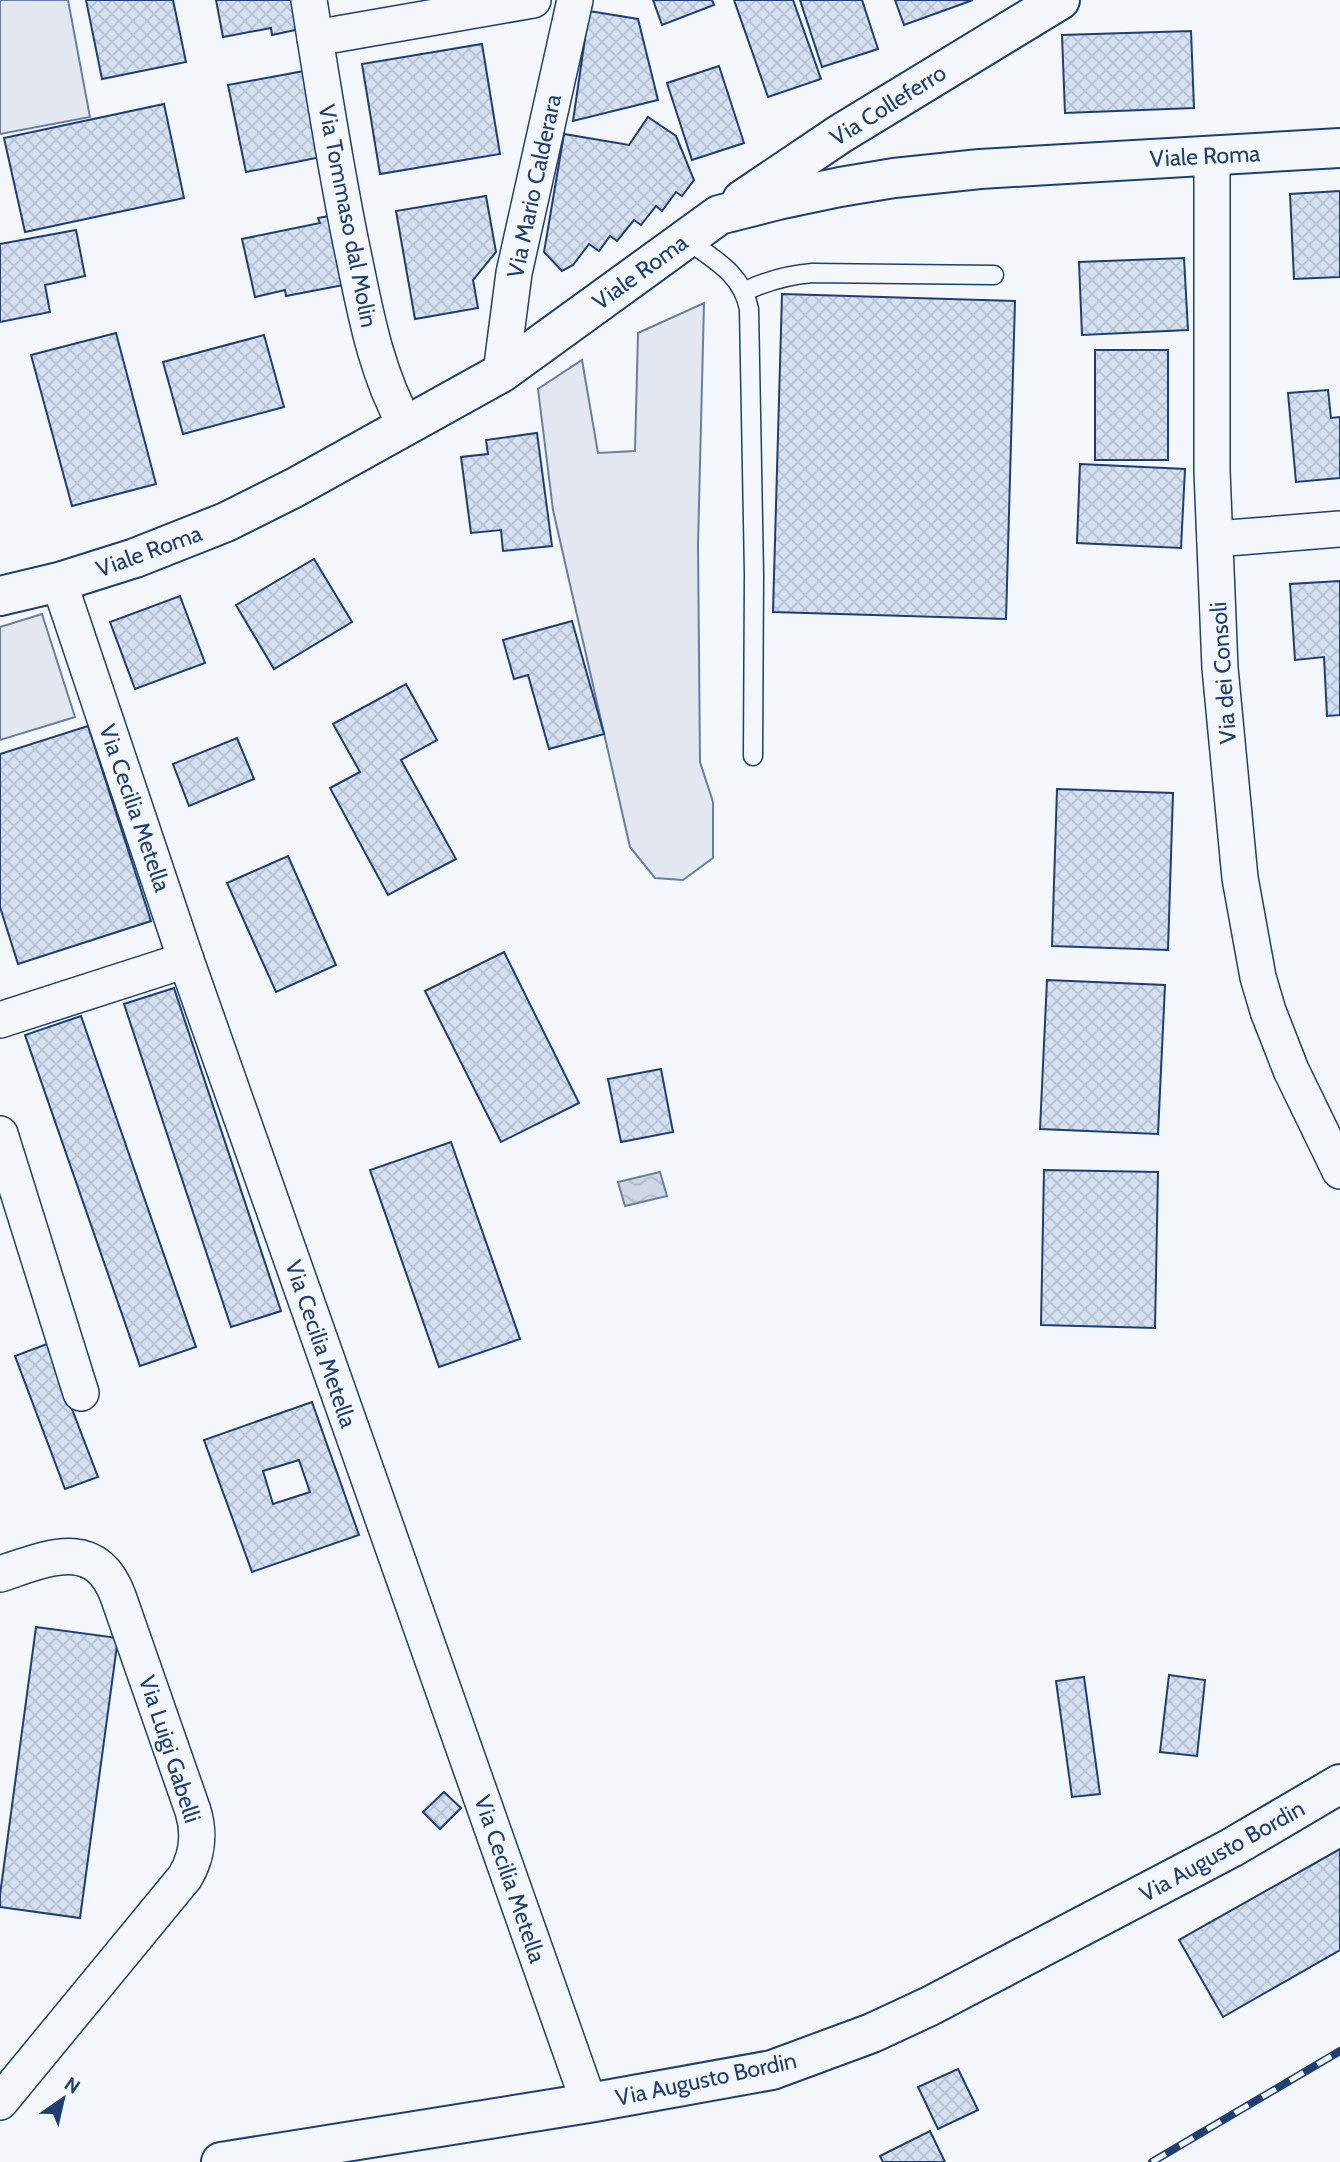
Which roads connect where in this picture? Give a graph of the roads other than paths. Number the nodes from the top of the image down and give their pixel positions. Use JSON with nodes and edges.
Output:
{"nodes":[{"id":1,"x":309,"y":0,"type":"edge"},
{"id":2,"x":533,"y":0,"type":"edge"},
{"id":3,"x":575,"y":0,"type":"edge"},
{"id":4,"x":1060,"y":0,"type":"edge"},
{"id":5,"x":315,"y":38,"type":"junction"},
{"id":6,"x":1340,"y":148,"type":"edge"},
{"id":7,"x":1212,"y":156,"type":"junction"},
{"id":8,"x":719,"y":215,"type":"junction"},
{"id":9,"x":686,"y":239,"type":"junction"},
{"id":10,"x":994,"y":275,"type":"dead end"},
{"id":11,"x":745,"y":291,"type":"junction"},
{"id":12,"x":501,"y":373,"type":"junction"},
{"id":13,"x":406,"y":426,"type":"junction"},
{"id":14,"x":1340,"y":529,"type":"edge"},
{"id":15,"x":1214,"y":539,"type":"junction"},
{"id":16,"x":59,"y":582,"type":"junction"},
{"id":17,"x":0,"y":596,"type":"edge"},
{"id":18,"x":753,"y":756,"type":"dead end"},
{"id":19,"x":186,"y":960,"type":"junction"},
{"id":20,"x":0,"y":1020,"type":"edge"},
{"id":21,"x":0,"y":1134,"type":"edge"},
{"id":22,"x":1340,"y":1171,"type":"edge"},
{"id":23,"x":81,"y":1394,"type":"dead end"},
{"id":24,"x":0,"y":1574,"type":"edge"},
{"id":25,"x":1340,"y":1784,"type":"edge"},
{"id":26,"x":0,"y":2102,"type":"edge"},
{"id":27,"x":589,"y":2104,"type":"junction"},
{"id":28,"x":221,"y":2162,"type":"edge"}],
"edges":[{"from":1,"to":5,"type":"street","name":"Via Tommaso dal Molin"},
{"from":2,"to":5,"type":"street"},
{"from":3,"to":12,"type":"street","name":"Via Mario Calderara"},
{"from":4,"to":8,"type":"street","name":"Via Colleferro"},
{"from":5,"to":13,"type":"street","name":"Via Tommaso dal Molin"},
{"from":6,"to":7,"type":"street","name":"Viale Roma"},
{"from":7,"to":8,"type":"street","name":"Viale Roma"},
{"from":7,"to":15,"type":"street","name":"Via dei Consoli"},
{"from":8,"to":9,"type":"street","name":"Viale Roma"},
{"from":9,"to":11,"type":"lane"},
{"from":9,"to":12,"type":"street","name":"Viale Roma"},
{"from":10,"to":11,"type":"lane"},
{"from":11,"to":18,"type":"lane"},
{"from":12,"to":13,"type":"street","name":"Viale Roma"},
{"from":13,"to":16,"type":"street","name":"Viale Roma"},
{"from":14,"to":15,"type":"street"},
{"from":15,"to":22,"type":"street","name":"Via dei Consoli"},
{"from":16,"to":17,"type":"street","name":"Viale Roma"},
{"from":16,"to":19,"type":"street","name":"Via Cecilia Metella"},
{"from":19,"to":20,"type":"street"},
{"from":19,"to":27,"type":"street","name":"Via Cecilia Metella"},
{"from":21,"to":23,"type":"street"},
{"from":24,"to":26,"type":"street","name":"Via Luigi Gabelli"},
{"from":25,"to":27,"type":"street","name":"Via Augusto Bordin"},
{"from":27,"to":28,"type":"street","name":"Via Augusto Bordin"}]}
